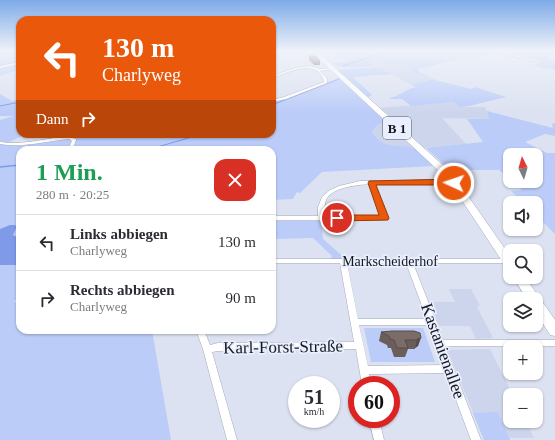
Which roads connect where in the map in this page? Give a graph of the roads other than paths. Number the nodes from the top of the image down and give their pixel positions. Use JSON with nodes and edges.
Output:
{"nodes":[{"id":1,"x":290,"y":72,"type":"edge"},
{"id":2,"x":319,"y":72,"type":"edge"},
{"id":3,"x":336,"y":72,"type":"edge"},
{"id":4,"x":276,"y":76,"type":"edge"},
{"id":5,"x":276,"y":101,"type":"edge"},
{"id":6,"x":69,"y":138,"type":"edge"},
{"id":7,"x":69,"y":138,"type":"edge"},
{"id":8,"x":0,"y":143,"type":"edge"},
{"id":9,"x":72,"y":146,"type":"edge"},
{"id":10,"x":454,"y":182,"type":"junction"},
{"id":11,"x":372,"y":183,"type":"junction"},
{"id":12,"x":276,"y":218,"type":"edge"},
{"id":13,"x":322,"y":218,"type":"junction"},
{"id":14,"x":503,"y":254,"type":"edge"},
{"id":15,"x":276,"y":261,"type":"edge"},
{"id":16,"x":409,"y":261,"type":"junction"},
{"id":17,"x":343,"y":262,"type":"junction"},
{"id":18,"x":503,"y":263,"type":"edge"},
{"id":19,"x":543,"y":313,"type":"edge"},
{"id":20,"x":355,"y":322,"type":"junction"},
{"id":21,"x":432,"y":322,"type":"junction"},
{"id":22,"x":555,"y":331,"type":"edge"},
{"id":23,"x":201,"y":334,"type":"edge"},
{"id":24,"x":440,"y":343,"type":"junction"},
{"id":25,"x":555,"y":343,"type":"edge"},
{"id":26,"x":359,"y":346,"type":"junction"},
{"id":27,"x":207,"y":349,"type":"junction"},
{"id":28,"x":449,"y":369,"type":"junction"},
{"id":29,"x":364,"y":370,"type":"junction"},
{"id":30,"x":365,"y":376,"type":"edge"},
{"id":31,"x":376,"y":428,"type":"edge"},
{"id":32,"x":232,"y":440,"type":"edge"},
{"id":33,"x":379,"y":440,"type":"edge"},
{"id":34,"x":476,"y":440,"type":"edge"}],
"edges":[{"from":1,"to":4,"type":"street"},
{"from":2,"to":5,"type":"street"},
{"from":3,"to":10,"type":"main road","number":"B 1"},
{"from":6,"to":9,"type":"street"},
{"from":7,"to":8,"type":"street"},
{"from":10,"to":11,"type":"street"},
{"from":10,"to":14,"type":"main road","number":"B 1"},
{"from":11,"to":13,"type":"street"},
{"from":11,"to":13,"type":"street"},
{"from":12,"to":13,"type":"street"},
{"from":15,"to":17,"type":"street","name":"Markscheiderhof"},
{"from":16,"to":17,"type":"street","name":"Markscheiderhof"},
{"from":16,"to":18,"type":"street","name":"Markscheiderhof"},
{"from":16,"to":21,"type":"street","name":"Kastanienallee"},
{"from":17,"to":20,"type":"street"},
{"from":19,"to":22,"type":"main road"},
{"from":20,"to":21,"type":"street","name":"Karl-Forst-Straße"},
{"from":20,"to":26,"type":"street"},
{"from":21,"to":24,"type":"street","name":"Kastanienallee"},
{"from":23,"to":27,"type":"street"},
{"from":24,"to":25,"type":"street"},
{"from":24,"to":28,"type":"street","name":"Kastanienallee"},
{"from":26,"to":27,"type":"street","name":"Karl-Forst-Straße"},
{"from":26,"to":29,"type":"street"},
{"from":27,"to":32,"type":"street"},
{"from":28,"to":29,"type":"street"},
{"from":28,"to":34,"type":"street","name":"Kastanienallee"},
{"from":29,"to":30,"type":"street"},
{"from":31,"to":33,"type":"street"}]}
